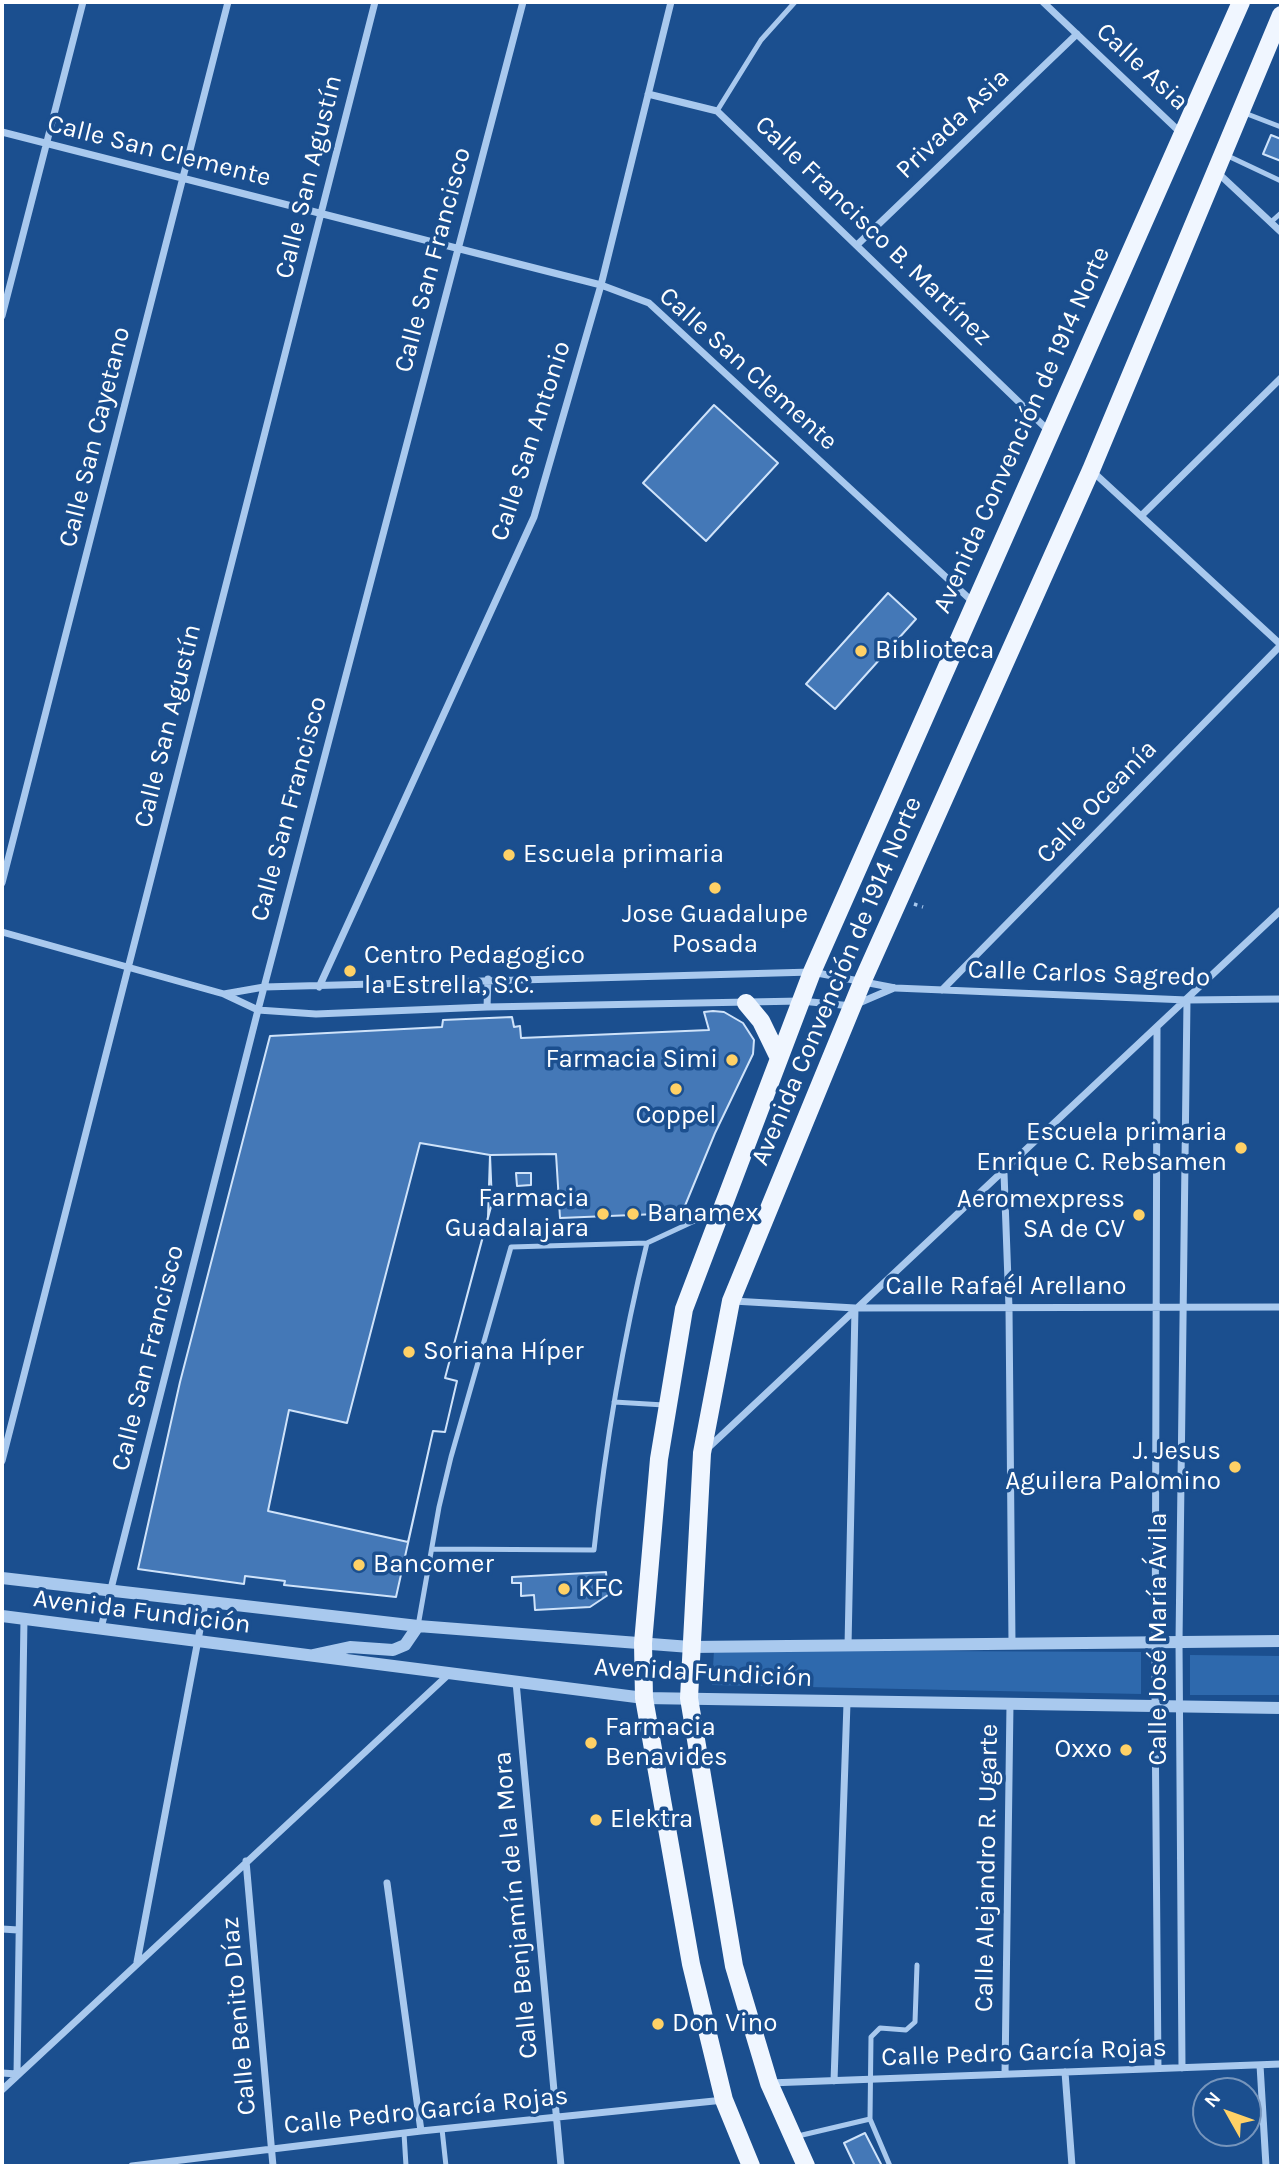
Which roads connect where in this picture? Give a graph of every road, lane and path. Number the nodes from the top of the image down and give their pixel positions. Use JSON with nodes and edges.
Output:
{"nodes":[{"id":1,"x":83,"y":2,"type":"edge"},
{"id":2,"x":228,"y":2,"type":"edge"},
{"id":3,"x":375,"y":2,"type":"edge"},
{"id":4,"x":523,"y":2,"type":"edge"},
{"id":5,"x":671,"y":2,"type":"edge"},
{"id":6,"x":795,"y":2,"type":"edge"},
{"id":7,"x":1043,"y":2,"type":"edge"},
{"id":8,"x":1240,"y":4,"type":"edge"},
{"id":9,"x":1281,"y":15,"type":"edge"},
{"id":10,"x":1077,"y":34,"type":"junction"},
{"id":11,"x":648,"y":94,"type":"junction"},
{"id":12,"x":717,"y":111,"type":"junction"},
{"id":13,"x":1239,"y":111,"type":"junction"},
{"id":14,"x":1281,"y":127,"type":"edge"},
{"id":15,"x":2,"y":132,"type":"edge"},
{"id":16,"x":1182,"y":134,"type":"junction"},
{"id":17,"x":46,"y":144,"type":"junction"},
{"id":18,"x":1218,"y":161,"type":"junction"},
{"id":19,"x":183,"y":179,"type":"junction"},
{"id":20,"x":1281,"y":181,"type":"edge"},
{"id":21,"x":1281,"y":213,"type":"edge"},
{"id":22,"x":321,"y":214,"type":"junction"},
{"id":23,"x":1271,"y":222,"type":"junction"},
{"id":24,"x":1281,"y":232,"type":"edge"},
{"id":25,"x":858,"y":244,"type":"junction"},
{"id":26,"x":458,"y":248,"type":"junction"},
{"id":27,"x":601,"y":285,"type":"junction"},
{"id":28,"x":2,"y":316,"type":"edge"},
{"id":29,"x":1281,"y":377,"type":"edge"},
{"id":30,"x":1050,"y":432,"type":"junction"},
{"id":31,"x":1091,"y":470,"type":"junction"},
{"id":32,"x":1141,"y":516,"type":"junction"},
{"id":33,"x":974,"y":603,"type":"junction"},
{"id":34,"x":1281,"y":645,"type":"edge"},
{"id":35,"x":2,"y":883,"type":"edge"},
{"id":36,"x":1281,"y":910,"type":"edge"},
{"id":37,"x":2,"y":932,"type":"edge"},
{"id":38,"x":129,"y":965,"type":"junction"},
{"id":39,"x":812,"y":972,"type":"junction"},
{"id":40,"x":488,"y":979,"type":"junction"},
{"id":41,"x":863,"y":979,"type":"junction"},
{"id":42,"x":264,"y":987,"type":"junction"},
{"id":43,"x":319,"y":987,"type":"junction"},
{"id":44,"x":895,"y":988,"type":"junction"},
{"id":45,"x":942,"y":990,"type":"junction"},
{"id":46,"x":224,"y":993,"type":"junction"},
{"id":47,"x":1281,"y":999,"type":"edge"},
{"id":48,"x":1187,"y":1000,"type":"junction"},
{"id":49,"x":801,"y":1001,"type":"junction"},
{"id":50,"x":746,"y":1003,"type":"junction"},
{"id":51,"x":852,"y":1006,"type":"junction"},
{"id":52,"x":487,"y":1007,"type":"junction"},
{"id":53,"x":258,"y":1010,"type":"junction"},
{"id":54,"x":1157,"y":1028,"type":"junction"},
{"id":55,"x":778,"y":1056,"type":"junction"},
{"id":56,"x":1004,"y":1173,"type":"junction"},
{"id":57,"x":722,"y":1208,"type":"junction"},
{"id":58,"x":648,"y":1243,"type":"junction"},
{"id":59,"x":731,"y":1301,"type":"junction"},
{"id":60,"x":1281,"y":1307,"type":"edge"},
{"id":61,"x":855,"y":1308,"type":"junction"},
{"id":62,"x":1009,"y":1308,"type":"junction"},
{"id":63,"x":1157,"y":1308,"type":"junction"},
{"id":64,"x":1182,"y":1308,"type":"junction"},
{"id":65,"x":614,"y":1402,"type":"junction"},
{"id":66,"x":668,"y":1405,"type":"junction"},
{"id":67,"x":702,"y":1453,"type":"junction"},
{"id":68,"x":2,"y":1461,"type":"edge"},
{"id":69,"x":433,"y":1549,"type":"junction"},
{"id":70,"x":2,"y":1578,"type":"edge"},
{"id":71,"x":110,"y":1593,"type":"junction"},
{"id":72,"x":205,"y":1603,"type":"junction"},
{"id":73,"x":2,"y":1616,"type":"edge"},
{"id":74,"x":24,"y":1619,"type":"junction"},
{"id":75,"x":418,"y":1626,"type":"junction"},
{"id":76,"x":101,"y":1628,"type":"junction"},
{"id":77,"x":1156,"y":1641,"type":"junction"},
{"id":78,"x":1179,"y":1641,"type":"junction"},
{"id":79,"x":1281,"y":1641,"type":"edge"},
{"id":80,"x":197,"y":1642,"type":"junction"},
{"id":81,"x":643,"y":1643,"type":"junction"},
{"id":82,"x":1012,"y":1643,"type":"junction"},
{"id":83,"x":848,"y":1646,"type":"junction"},
{"id":84,"x":690,"y":1647,"type":"junction"},
{"id":85,"x":309,"y":1656,"type":"junction"},
{"id":86,"x":449,"y":1674,"type":"junction"},
{"id":87,"x":516,"y":1682,"type":"junction"},
{"id":88,"x":644,"y":1698,"type":"junction"},
{"id":89,"x":689,"y":1698,"type":"junction"},
{"id":90,"x":847,"y":1703,"type":"junction"},
{"id":91,"x":1010,"y":1704,"type":"junction"},
{"id":92,"x":1155,"y":1705,"type":"junction"},
{"id":93,"x":1181,"y":1707,"type":"junction"},
{"id":94,"x":1281,"y":1707,"type":"edge"},
{"id":95,"x":246,"y":1861,"type":"junction"},
{"id":96,"x":387,"y":1882,"type":"dead end"},
{"id":97,"x":2,"y":1929,"type":"edge"},
{"id":98,"x":18,"y":1930,"type":"junction"},
{"id":99,"x":137,"y":1962,"type":"junction"},
{"id":100,"x":917,"y":1965,"type":"dead end"},
{"id":101,"x":1260,"y":2064,"type":"junction"},
{"id":102,"x":1281,"y":2064,"type":"edge"},
{"id":103,"x":1158,"y":2068,"type":"junction"},
{"id":104,"x":1182,"y":2068,"type":"junction"},
{"id":105,"x":1065,"y":2072,"type":"junction"},
{"id":106,"x":2,"y":2073,"type":"edge"},
{"id":107,"x":17,"y":2074,"type":"junction"},
{"id":108,"x":1004,"y":2074,"type":"junction"},
{"id":109,"x":869,"y":2080,"type":"junction"},
{"id":110,"x":834,"y":2081,"type":"junction"},
{"id":111,"x":769,"y":2083,"type":"junction"},
{"id":112,"x":2,"y":2091,"type":"edge"},
{"id":113,"x":724,"y":2100,"type":"junction"},
{"id":114,"x":556,"y":2118,"type":"junction"},
{"id":115,"x":870,"y":2119,"type":"junction"},
{"id":116,"x":442,"y":2129,"type":"junction"},
{"id":117,"x":421,"y":2131,"type":"junction"},
{"id":118,"x":404,"y":2133,"type":"junction"},
{"id":119,"x":792,"y":2137,"type":"junction"},
{"id":120,"x":272,"y":2150,"type":"junction"},
{"id":121,"x":132,"y":2166,"type":"edge"},
{"id":122,"x":274,"y":2166,"type":"edge"},
{"id":123,"x":406,"y":2166,"type":"edge"},
{"id":124,"x":446,"y":2166,"type":"edge"},
{"id":125,"x":561,"y":2166,"type":"edge"},
{"id":126,"x":751,"y":2166,"type":"edge"},
{"id":127,"x":806,"y":2166,"type":"edge"},
{"id":128,"x":890,"y":2166,"type":"edge"},
{"id":129,"x":1072,"y":2166,"type":"edge"},
{"id":130,"x":1266,"y":2166,"type":"edge"}],
"edges":[{"from":1,"to":17,"type":"street"},
{"from":2,"to":19,"type":"street","name":"Calle San Cayetano"},
{"from":3,"to":22,"type":"street","name":"Calle San Agustín"},
{"from":4,"to":26,"type":"street","name":"Calle San Francisco"},
{"from":5,"to":11,"type":"street","name":"Calle San Antonio"},
{"from":6,"to":12,"type":"lane"},
{"from":7,"to":10,"type":"street","name":"Calle Asia"},
{"from":8,"to":16,"type":"main road","name":"Avenida Convención de 1914 Norte"},
{"from":9,"to":13,"type":"main road","name":"Avenida Convención de 1914 Norte"},
{"from":10,"to":16,"type":"street","name":"Calle Asia"},
{"from":10,"to":25,"type":"street","name":"Privada Asia"},
{"from":11,"to":12,"type":"street","name":"Calle Francisco B. Martínez"},
{"from":11,"to":27,"type":"street","name":"Calle San Antonio"},
{"from":12,"to":25,"type":"street","name":"Calle Francisco B. Martínez"},
{"from":13,"to":14,"type":"lane"},
{"from":13,"to":18,"type":"main road","name":"Avenida Convención de 1914 Norte"},
{"from":15,"to":17,"type":"street","name":"Calle San Clemente"},
{"from":16,"to":30,"type":"main road","name":"Avenida Convención de 1914 Norte"},
{"from":17,"to":19,"type":"street","name":"Calle San Clemente"},
{"from":17,"to":28,"type":"street"},
{"from":18,"to":20,"type":"lane"},
{"from":18,"to":23,"type":"street"},
{"from":18,"to":31,"type":"main road","name":"Avenida Convención de 1914 Norte"},
{"from":19,"to":22,"type":"street","name":"Calle San Clemente"},
{"from":19,"to":35,"type":"street","name":"Calle San Cayetano"},
{"from":21,"to":23,"type":"lane"},
{"from":22,"to":26,"type":"street","name":"Calle San Clemente"},
{"from":22,"to":38,"type":"street","name":"Calle San Agustín"},
{"from":23,"to":24,"type":"street"},
{"from":25,"to":30,"type":"street","name":"Calle Francisco B. Martínez"},
{"from":26,"to":27,"type":"street","name":"Calle San Clemente"},
{"from":26,"to":42,"type":"street","name":"Calle San Francisco"},
{"from":27,"to":33,"type":"street","name":"Calle San Clemente"},
{"from":27,"to":43,"type":"street","name":"Calle San Antonio"},
{"from":29,"to":32,"type":"street"},
{"from":30,"to":33,"type":"main road","name":"Avenida Convención de 1914 Norte"},
{"from":31,"to":32,"type":"street"},
{"from":31,"to":41,"type":"main road","name":"Avenida Convención de 1914 Norte"},
{"from":32,"to":34,"type":"street"},
{"from":33,"to":39,"type":"main road","name":"Avenida Convención de 1914 Norte"},
{"from":34,"to":45,"type":"street","name":"Calle Oceanía"},
{"from":36,"to":48,"type":"street"},
{"from":37,"to":38,"type":"street","name":"Calle Carlos Sagredo"},
{"from":38,"to":46,"type":"street","name":"Calle Carlos Sagredo"},
{"from":38,"to":68,"type":"street","name":"Calle San Agustín"},
{"from":39,"to":40,"type":"street","name":"Calle Carlos Sagredo"},
{"from":39,"to":41,"type":"street","name":"Calle Carlos Sagredo"},
{"from":39,"to":49,"type":"main road","name":"Avenida Convención de 1914 Norte"},
{"from":40,"to":43,"type":"street","name":"Calle Carlos Sagredo"},
{"from":40,"to":52,"type":"street"},
{"from":41,"to":44,"type":"street","name":"Calle Carlos Sagredo"},
{"from":41,"to":51,"type":"main road","name":"Avenida Convención de 1914 Norte"},
{"from":42,"to":43,"type":"street","name":"Calle Carlos Sagredo"},
{"from":42,"to":46,"type":"street","name":"Calle Carlos Sagredo"},
{"from":42,"to":53,"type":"street","name":"Calle San Francisco"},
{"from":44,"to":45,"type":"street","name":"Calle Carlos Sagredo"},
{"from":44,"to":51,"type":"street","name":"Calle Carlos Sagredo"},
{"from":45,"to":48,"type":"street","name":"Calle Carlos Sagredo"},
{"from":46,"to":53,"type":"street","name":"Calle Carlos Sagredo"},
{"from":47,"to":48,"type":"street","name":"Calle Carlos Sagredo"},
{"from":48,"to":54,"type":"street"},
{"from":48,"to":64,"type":"street","name":"Calle José María Ávila"},
{"from":49,"to":50,"type":"street","name":"Calle Carlos Sagredo"},
{"from":49,"to":51,"type":"street","name":"Calle Carlos Sagredo"},
{"from":49,"to":55,"type":"main road","name":"Avenida Convención de 1914 Norte"},
{"from":50,"to":52,"type":"street","name":"Calle Carlos Sagredo"},
{"from":50,"to":55,"type":"main road"},
{"from":51,"to":59,"type":"main road","name":"Avenida Convención de 1914 Norte"},
{"from":52,"to":53,"type":"street","name":"Calle Carlos Sagredo"},
{"from":53,"to":71,"type":"street","name":"Calle San Francisco"},
{"from":54,"to":56,"type":"street"},
{"from":54,"to":63,"type":"street","name":"Calle José María Ávila"},
{"from":55,"to":57,"type":"main road","name":"Avenida Convención de 1914 Norte"},
{"from":56,"to":61,"type":"street"},
{"from":56,"to":62,"type":"street"},
{"from":57,"to":58,"type":"lane"},
{"from":57,"to":66,"type":"main road","name":"Avenida Convención de 1914 Norte"},
{"from":58,"to":65,"type":"lane"},
{"from":58,"to":69,"type":"lane"},
{"from":59,"to":61,"type":"street","name":"Calle Rafaél Arellano"},
{"from":59,"to":67,"type":"main road","name":"Avenida Convención de 1914 Norte"},
{"from":60,"to":64,"type":"street","name":"Calle Rafaél Arellano"},
{"from":61,"to":62,"type":"street","name":"Calle Rafaél Arellano"},
{"from":61,"to":67,"type":"street"},
{"from":61,"to":83,"type":"street"},
{"from":62,"to":63,"type":"street","name":"Calle Rafaél Arellano"},
{"from":62,"to":82,"type":"street"},
{"from":63,"to":64,"type":"street","name":"Calle Rafaél Arellano"},
{"from":63,"to":77,"type":"street","name":"Calle José María Ávila"},
{"from":64,"to":78,"type":"street","name":"Calle José María Ávila"},
{"from":65,"to":66,"type":"lane"},
{"from":65,"to":69,"type":"lane"},
{"from":66,"to":81,"type":"main road","name":"Avenida Convención de 1914 Norte"},
{"from":67,"to":84,"type":"main road","name":"Avenida Convención de 1914 Norte"},
{"from":69,"to":75,"type":"lane"},
{"from":70,"to":71,"type":"street","name":"Avenida Fundición"},
{"from":71,"to":72,"type":"street","name":"Avenida Fundición"},
{"from":71,"to":76,"type":"street","name":"Calle San Francisco"},
{"from":72,"to":75,"type":"street","name":"Avenida Fundición"},
{"from":72,"to":80,"type":"street"},
{"from":73,"to":74,"type":"street","name":"Avenida Fundición"},
{"from":74,"to":76,"type":"street","name":"Avenida Fundición"},
{"from":74,"to":98,"type":"street"},
{"from":75,"to":81,"type":"street","name":"Avenida Fundición"},
{"from":75,"to":85,"type":"street"},
{"from":76,"to":80,"type":"street","name":"Avenida Fundición"},
{"from":77,"to":78,"type":"street","name":"Avenida Fundición"},
{"from":77,"to":82,"type":"street","name":"Avenida Fundición"},
{"from":77,"to":92,"type":"street","name":"Calle José María Ávila"},
{"from":78,"to":79,"type":"street","name":"Avenida Fundición"},
{"from":78,"to":93,"type":"street","name":"Calle José María Ávila"},
{"from":80,"to":85,"type":"street","name":"Avenida Fundición"},
{"from":80,"to":99,"type":"street"},
{"from":81,"to":84,"type":"street","name":"Avenida Fundición"},
{"from":81,"to":88,"type":"main road","name":"Avenida Convención de 1914 Norte"},
{"from":82,"to":83,"type":"street","name":"Avenida Fundición"},
{"from":83,"to":84,"type":"street","name":"Avenida Fundición"},
{"from":84,"to":89,"type":"main road","name":"Avenida Convención de 1914 Norte"},
{"from":85,"to":86,"type":"street","name":"Avenida Fundición"},
{"from":86,"to":87,"type":"street","name":"Avenida Fundición"},
{"from":86,"to":95,"type":"street"},
{"from":87,"to":88,"type":"street","name":"Avenida Fundición"},
{"from":87,"to":114,"type":"street","name":"Calle Benjamín de la Mora"},
{"from":88,"to":89,"type":"street","name":"Avenida Fundición"},
{"from":88,"to":113,"type":"main road","name":"Avenida Convención de 1914 Norte"},
{"from":89,"to":90,"type":"street","name":"Avenida Fundición"},
{"from":89,"to":111,"type":"main road","name":"Avenida Convención de 1914 Norte"},
{"from":90,"to":91,"type":"street","name":"Avenida Fundición"},
{"from":90,"to":110,"type":"street"},
{"from":91,"to":92,"type":"street","name":"Avenida Fundición"},
{"from":91,"to":108,"type":"street","name":"Calle Alejandro R. Ugarte"},
{"from":92,"to":93,"type":"street","name":"Avenida Fundición"},
{"from":92,"to":103,"type":"street","name":"Calle José María Ávila"},
{"from":93,"to":94,"type":"street","name":"Avenida Fundición"},
{"from":93,"to":104,"type":"street","name":"Calle José María Ávila"},
{"from":95,"to":99,"type":"street"},
{"from":95,"to":120,"type":"street","name":"Calle Benito Díaz"},
{"from":96,"to":117,"type":"street"},
{"from":97,"to":98,"type":"street"},
{"from":98,"to":107,"type":"street"},
{"from":99,"to":107,"type":"street"},
{"from":100,"to":109,"type":"lane"},
{"from":101,"to":102,"type":"street","name":"Calle Pedro García Rojas"},
{"from":101,"to":104,"type":"street","name":"Calle Pedro García Rojas"},
{"from":101,"to":130,"type":"street"},
{"from":103,"to":104,"type":"street","name":"Calle Pedro García Rojas"},
{"from":103,"to":105,"type":"street","name":"Calle Pedro García Rojas"},
{"from":105,"to":108,"type":"street","name":"Calle Pedro García Rojas"},
{"from":105,"to":129,"type":"street"},
{"from":106,"to":107,"type":"street"},
{"from":107,"to":112,"type":"street"},
{"from":108,"to":109,"type":"street","name":"Calle Pedro García Rojas"},
{"from":109,"to":110,"type":"street","name":"Calle Pedro García Rojas"},
{"from":109,"to":115,"type":"lane"},
{"from":110,"to":111,"type":"street","name":"Calle Pedro García Rojas"},
{"from":111,"to":119,"type":"main road","name":"Avenida Convención de 1914 Norte"},
{"from":113,"to":114,"type":"street","name":"Calle Pedro García Rojas"},
{"from":113,"to":126,"type":"main road","name":"Avenida Convención de 1914 Norte"},
{"from":114,"to":116,"type":"street","name":"Calle Pedro García Rojas"},
{"from":114,"to":125,"type":"street","name":"Calle Benjamín de la Mora"},
{"from":115,"to":119,"type":"lane"},
{"from":115,"to":128,"type":"lane"},
{"from":116,"to":117,"type":"street","name":"Calle Pedro García Rojas"},
{"from":116,"to":124,"type":"lane"},
{"from":117,"to":118,"type":"street","name":"Calle Pedro García Rojas"},
{"from":118,"to":120,"type":"street","name":"Calle Pedro García Rojas"},
{"from":118,"to":123,"type":"lane"},
{"from":119,"to":127,"type":"main road","name":"Avenida Convención de 1914 Norte"},
{"from":120,"to":121,"type":"street","name":"Calle Pedro García Rojas"},
{"from":120,"to":122,"type":"street","name":"Calle Benito Díaz"}]}
